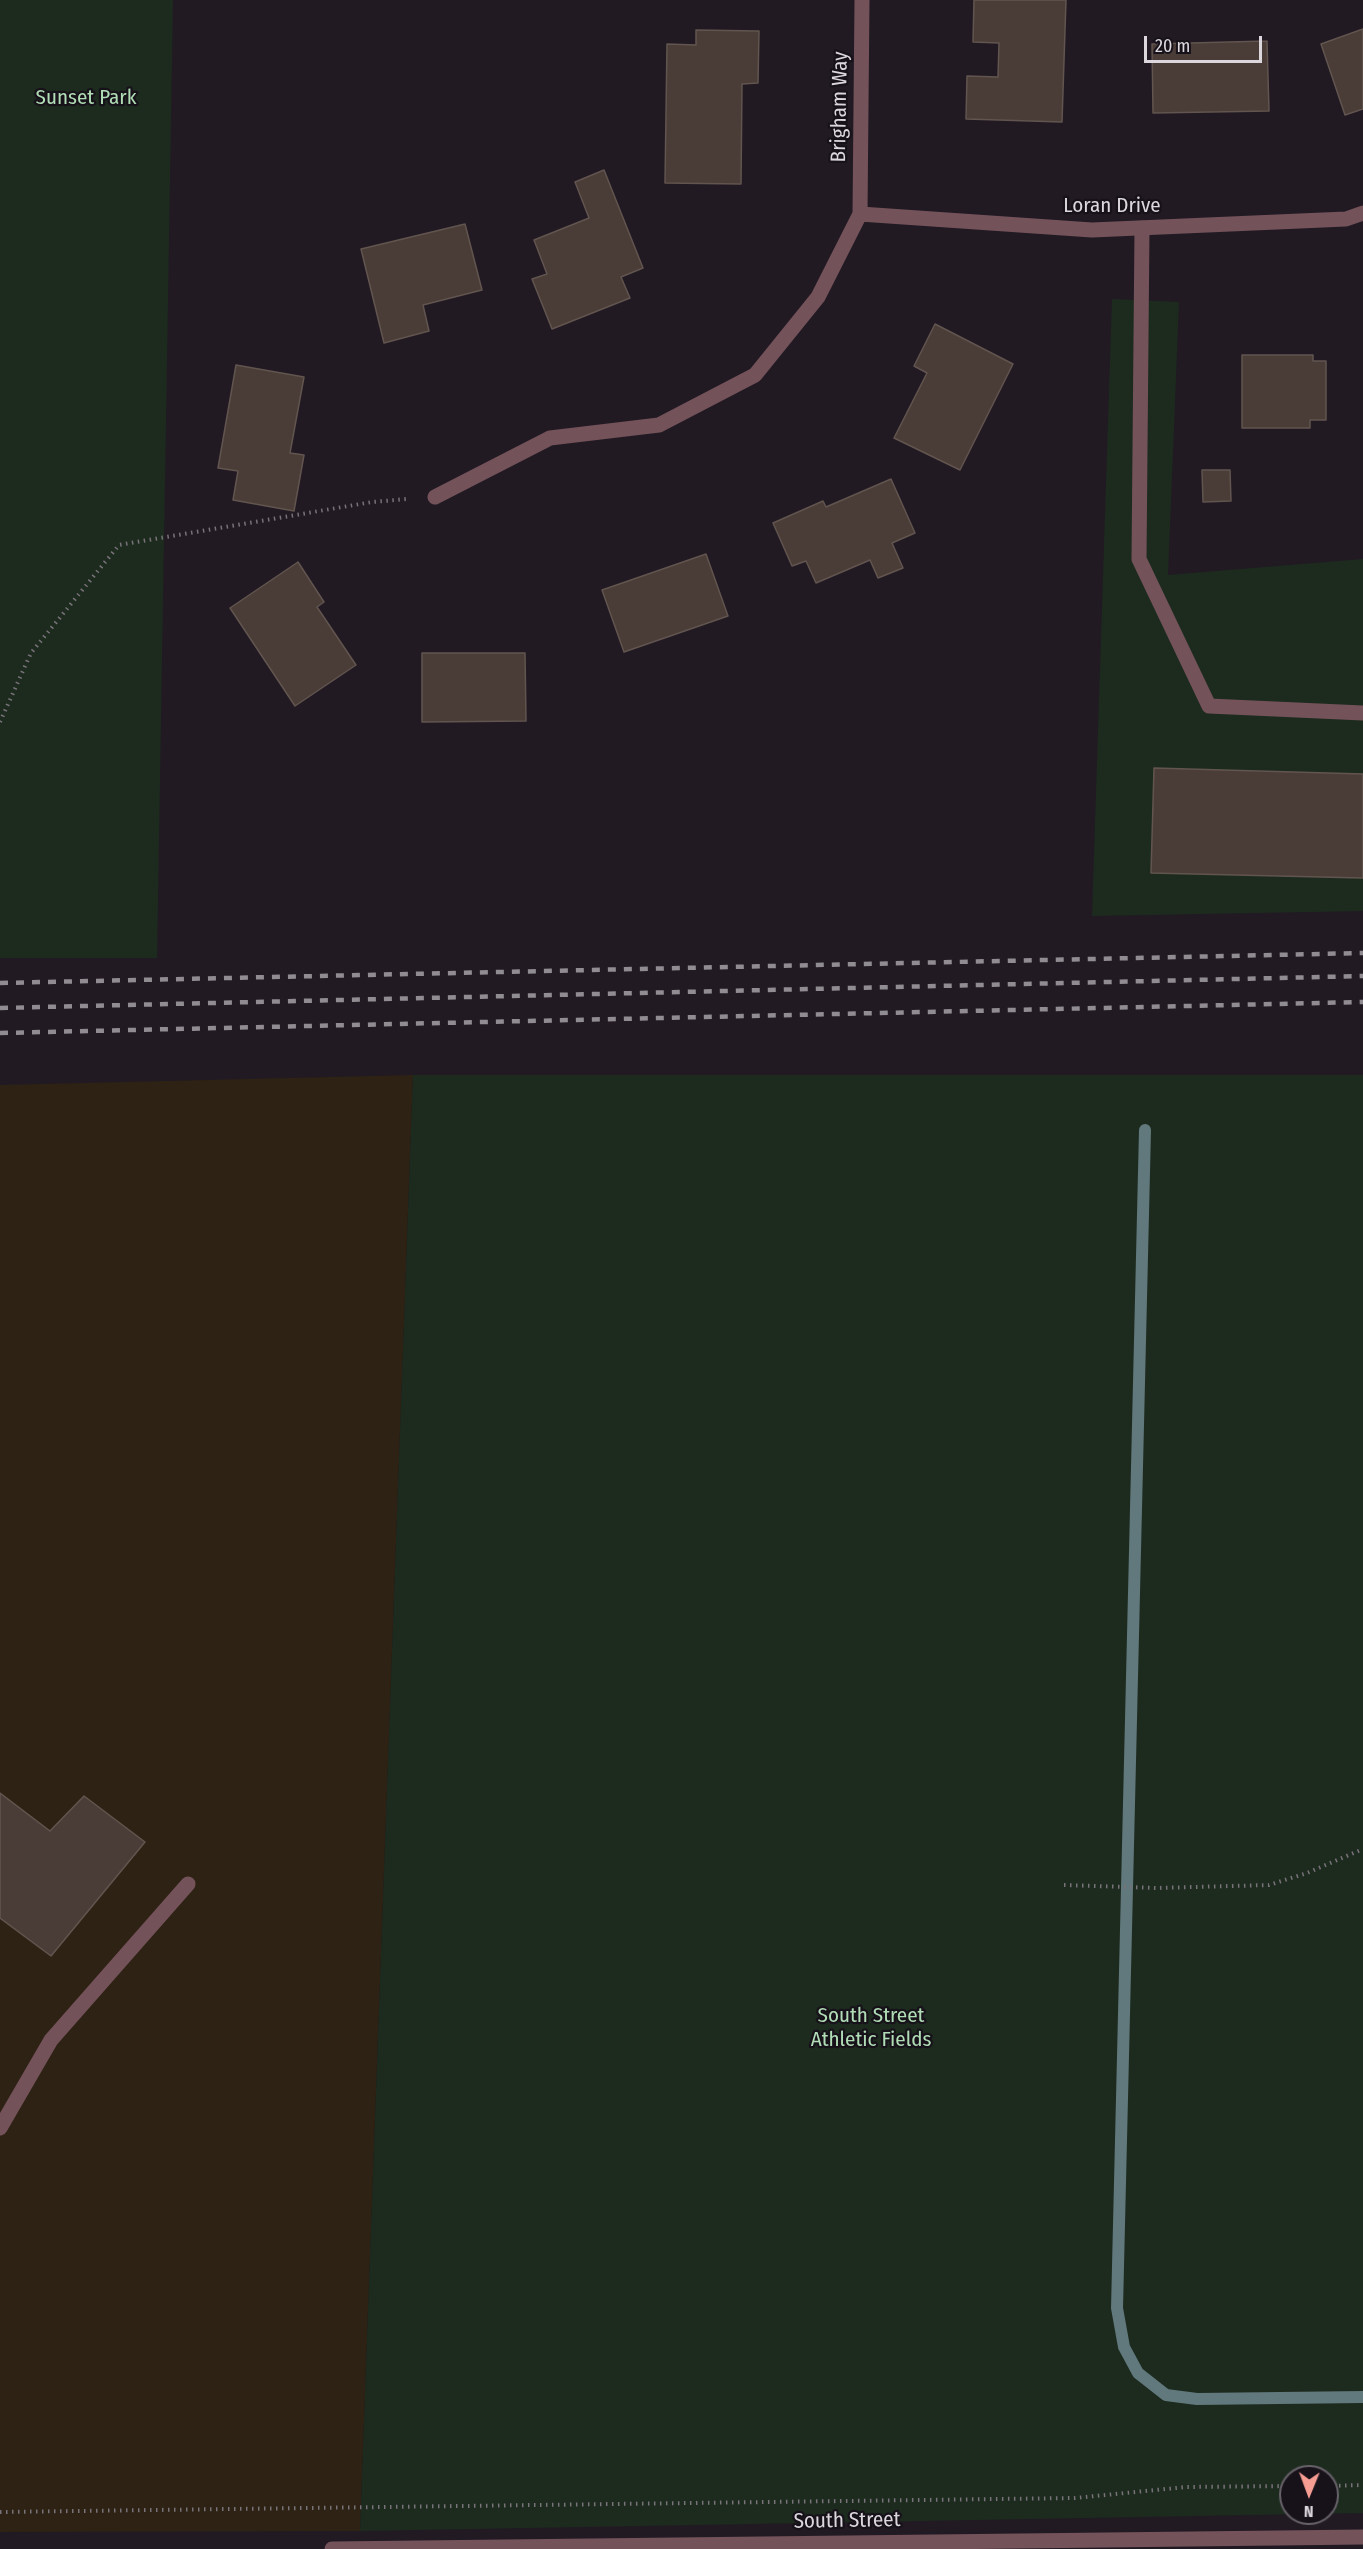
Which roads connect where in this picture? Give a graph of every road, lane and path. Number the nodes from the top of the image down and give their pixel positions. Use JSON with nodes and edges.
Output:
{"nodes":[{"id":1,"x":862,"y":0,"type":"edge"},
{"id":2,"x":1363,"y":213,"type":"edge"},
{"id":3,"x":860,"y":214,"type":"junction"},
{"id":4,"x":1142,"y":228,"type":"junction"},
{"id":5,"x":435,"y":497,"type":"joint"},
{"id":6,"x":1363,"y":713,"type":"edge"},
{"id":7,"x":0,"y":722,"type":"edge"},
{"id":8,"x":1363,"y":1849,"type":"edge"},
{"id":9,"x":188,"y":1884,"type":"dead end"},
{"id":10,"x":1064,"y":1885,"type":"dead end"},
{"id":11,"x":0,"y":2128,"type":"edge"},
{"id":12,"x":1279,"y":2486,"type":"edge"},
{"id":13,"x":1339,"y":2486,"type":"edge"},
{"id":14,"x":1363,"y":2486,"type":"edge"},
{"id":15,"x":0,"y":2512,"type":"edge"},
{"id":16,"x":1363,"y":2537,"type":"edge"},
{"id":17,"x":861,"y":2545,"type":"edge"},
{"id":18,"x":992,"y":2545,"type":"edge"},
{"id":19,"x":718,"y":2546,"type":"edge"},
{"id":20,"x":332,"y":2549,"type":"edge"}],
"edges":[{"from":1,"to":3,"type":"street","name":"Brigham Way"},
{"from":2,"to":4,"type":"street","name":"Loran Drive"},
{"from":3,"to":4,"type":"street","name":"Loran Drive"},
{"from":3,"to":5,"type":"street"},
{"from":4,"to":6,"type":"street"},
{"from":5,"to":7,"type":"path"},
{"from":8,"to":10,"type":"path"},
{"from":9,"to":11,"type":"street"},
{"from":12,"to":15,"type":"path"},
{"from":13,"to":14,"type":"path"},
{"from":16,"to":18,"type":"street","name":"South Street"},
{"from":17,"to":18,"type":"street","name":"South Street"},
{"from":17,"to":19,"type":"street","name":"South Street"},
{"from":19,"to":20,"type":"street","name":"South Street"}]}
